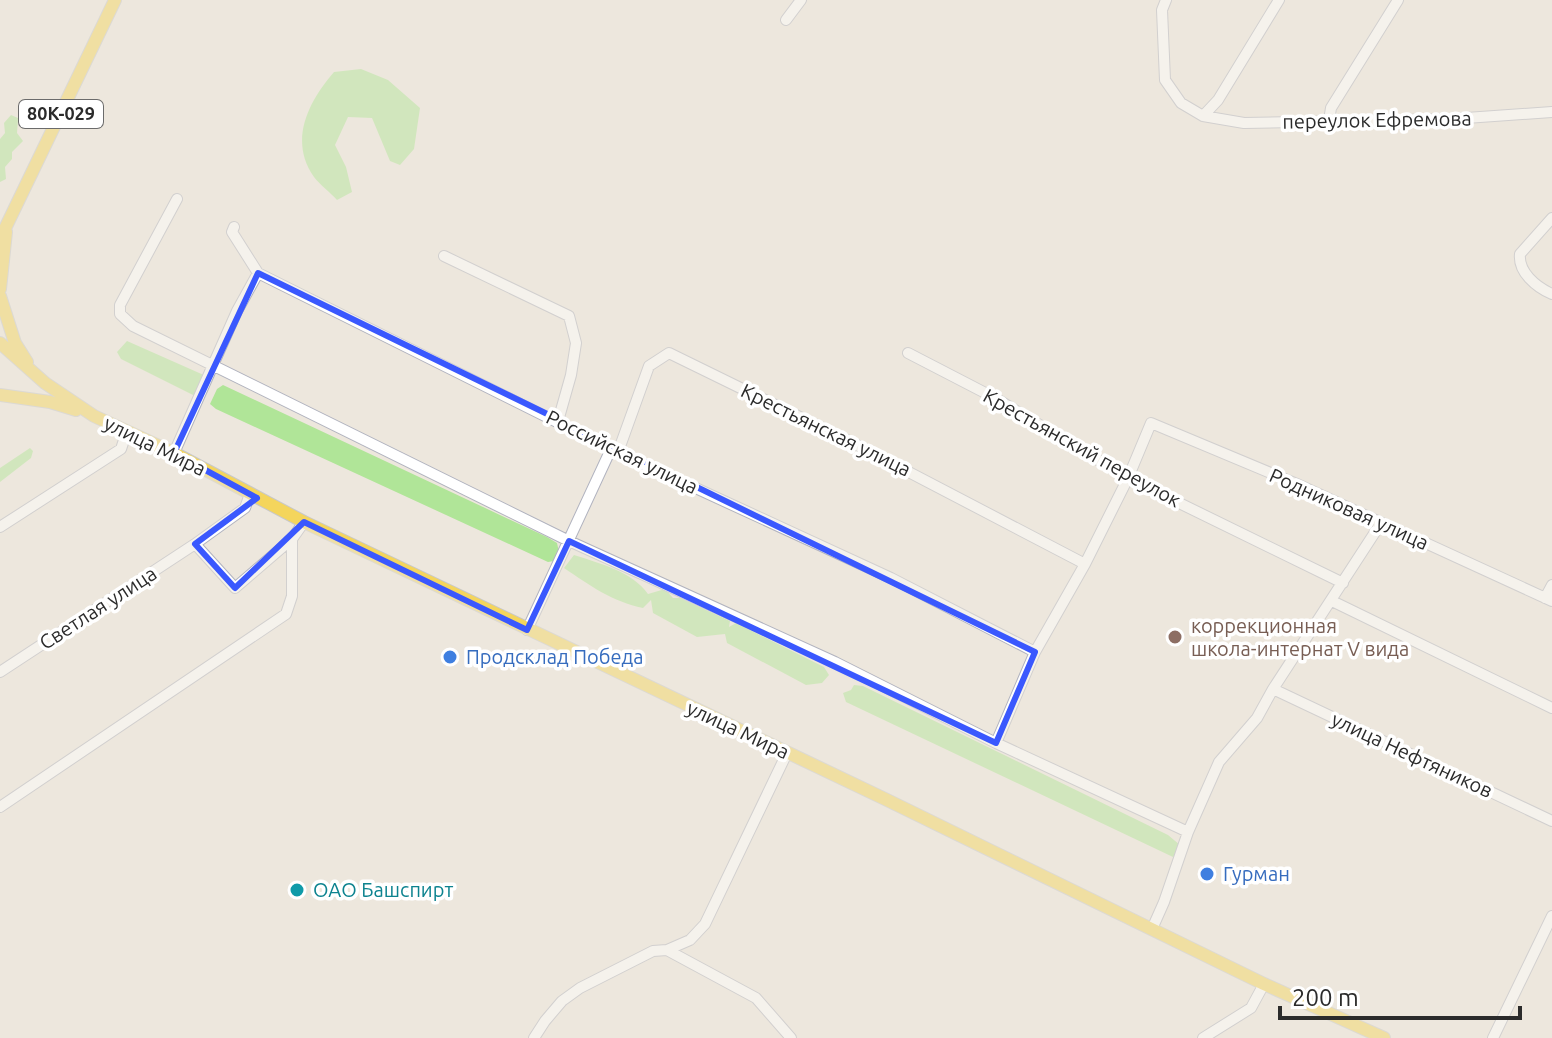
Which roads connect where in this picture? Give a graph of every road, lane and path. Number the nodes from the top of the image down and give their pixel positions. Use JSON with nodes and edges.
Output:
{"nodes":[{"id":1,"x":115,"y":0,"type":"edge"},
{"id":2,"x":801,"y":0,"type":"edge"},
{"id":3,"x":1166,"y":0,"type":"edge"},
{"id":4,"x":1279,"y":0,"type":"edge"},
{"id":5,"x":1398,"y":0,"type":"edge"},
{"id":6,"x":786,"y":20,"type":"dead end"},
{"id":7,"x":1552,"y":112,"type":"edge"},
{"id":8,"x":1203,"y":116,"type":"junction"},
{"id":9,"x":1329,"y":120,"type":"junction"},
{"id":10,"x":177,"y":199,"type":"dead end"},
{"id":11,"x":1552,"y":218,"type":"edge"},
{"id":12,"x":234,"y":227,"type":"dead end"},
{"id":13,"x":2,"y":234,"type":"edge"},
{"id":14,"x":444,"y":256,"type":"dead end"},
{"id":15,"x":258,"y":273,"type":"junction"},
{"id":16,"x":0,"y":289,"type":"edge"},
{"id":17,"x":1552,"y":294,"type":"edge"},
{"id":18,"x":0,"y":296,"type":"edge"},
{"id":19,"x":0,"y":343,"type":"edge"},
{"id":20,"x":908,"y":353,"type":"dead end"},
{"id":21,"x":214,"y":366,"type":"junction"},
{"id":22,"x":45,"y":383,"type":"junction"},
{"id":23,"x":0,"y":395,"type":"edge"},
{"id":24,"x":39,"y":400,"type":"junction"},
{"id":25,"x":0,"y":401,"type":"edge"},
{"id":26,"x":94,"y":416,"type":"junction"},
{"id":27,"x":558,"y":421,"type":"junction"},
{"id":28,"x":127,"y":431,"type":"junction"},
{"id":29,"x":614,"y":450,"type":"junction"},
{"id":30,"x":174,"y":453,"type":"junction"},
{"id":31,"x":1128,"y":478,"type":"junction"},
{"id":32,"x":250,"y":494,"type":"junction"},
{"id":33,"x":304,"y":522,"type":"junction"},
{"id":34,"x":1381,"y":523,"type":"junction"},
{"id":35,"x":0,"y":527,"type":"edge"},
{"id":36,"x":292,"y":539,"type":"junction"},
{"id":37,"x":569,"y":541,"type":"junction"},
{"id":38,"x":195,"y":544,"type":"junction"},
{"id":39,"x":1085,"y":564,"type":"junction"},
{"id":40,"x":1343,"y":583,"type":"junction"},
{"id":41,"x":1552,"y":585,"type":"edge"},
{"id":42,"x":1549,"y":599,"type":"edge"},
{"id":43,"x":1332,"y":601,"type":"junction"},
{"id":44,"x":527,"y":630,"type":"junction"},
{"id":45,"x":1035,"y":652,"type":"junction"},
{"id":46,"x":0,"y":672,"type":"edge"},
{"id":47,"x":1273,"y":689,"type":"junction"},
{"id":48,"x":1552,"y":708,"type":"edge"},
{"id":49,"x":996,"y":743,"type":"junction"},
{"id":50,"x":787,"y":753,"type":"junction"},
{"id":51,"x":0,"y":807,"type":"edge"},
{"id":52,"x":1552,"y":821,"type":"edge"},
{"id":53,"x":1188,"y":832,"type":"junction"},
{"id":54,"x":1552,"y":916,"type":"edge"},
{"id":55,"x":1152,"y":929,"type":"junction"},
{"id":56,"x":667,"y":950,"type":"junction"},
{"id":57,"x":1264,"y":984,"type":"junction"},
{"id":58,"x":534,"y":1038,"type":"edge"},
{"id":59,"x":791,"y":1038,"type":"edge"},
{"id":60,"x":1203,"y":1038,"type":"edge"},
{"id":61,"x":1384,"y":1038,"type":"edge"},
{"id":62,"x":1493,"y":1038,"type":"edge"}],
"edges":[{"from":1,"to":13,"type":"main road","number":"80К-029"},
{"from":2,"to":6,"type":"street"},
{"from":3,"to":8,"type":"street"},
{"from":4,"to":8,"type":"street"},
{"from":5,"to":9,"type":"street"},
{"from":7,"to":9,"type":"street","name":"переулок Ефремова"},
{"from":8,"to":9,"type":"street","name":"переулок Ефремова"},
{"from":10,"to":21,"type":"street"},
{"from":11,"to":17,"type":"street"},
{"from":12,"to":15,"type":"street"},
{"from":13,"to":16,"type":"main road","number":"80К-029"},
{"from":14,"to":27,"type":"street"},
{"from":15,"to":21,"type":"street"},
{"from":15,"to":27,"type":"street","name":"Российская улица"},
{"from":18,"to":22,"type":"main road"},
{"from":19,"to":22,"type":"main road"},
{"from":20,"to":31,"type":"street","name":"Крестьянский переулок"},
{"from":21,"to":30,"type":"street"},
{"from":21,"to":37,"type":"street"},
{"from":22,"to":26,"type":"main road"},
{"from":23,"to":24,"type":"main road"},
{"from":24,"to":25,"type":"main road"},
{"from":24,"to":26,"type":"main road"},
{"from":26,"to":28,"type":"main road","name":"улица Мира"},
{"from":27,"to":29,"type":"street","name":"Российская улица"},
{"from":28,"to":30,"type":"main road","name":"улица Мира"},
{"from":28,"to":35,"type":"street"},
{"from":29,"to":37,"type":"street"},
{"from":29,"to":39,"type":"street","name":"Крестьянская улица"},
{"from":29,"to":45,"type":"street","name":"Российская улица"},
{"from":30,"to":32,"type":"main road","name":"улица Мира"},
{"from":31,"to":34,"type":"street","name":"Родниковая улица"},
{"from":31,"to":39,"type":"street"},
{"from":31,"to":40,"type":"street","name":"Крестьянский переулок"},
{"from":32,"to":33,"type":"main road","name":"улица Мира"},
{"from":32,"to":38,"type":"street","name":"Светлая улица"},
{"from":33,"to":36,"type":"street"},
{"from":33,"to":44,"type":"main road","name":"улица Мира"},
{"from":34,"to":40,"type":"street"},
{"from":34,"to":42,"type":"street","name":"Родниковая улица"},
{"from":36,"to":38,"type":"street"},
{"from":36,"to":51,"type":"street"},
{"from":37,"to":44,"type":"street"},
{"from":37,"to":49,"type":"street"},
{"from":38,"to":46,"type":"street","name":"Светлая улица"},
{"from":39,"to":45,"type":"street"},
{"from":40,"to":43,"type":"street"},
{"from":41,"to":42,"type":"street","name":"Родниковая улица"},
{"from":43,"to":47,"type":"street"},
{"from":43,"to":48,"type":"street"},
{"from":44,"to":50,"type":"main road","name":"улица Мира"},
{"from":45,"to":49,"type":"street"},
{"from":47,"to":52,"type":"street","name":"улица Нефтяников"},
{"from":47,"to":53,"type":"street"},
{"from":49,"to":53,"type":"street"},
{"from":50,"to":55,"type":"main road","name":"улица Мира"},
{"from":50,"to":56,"type":"street"},
{"from":53,"to":55,"type":"street"},
{"from":54,"to":62,"type":"street"},
{"from":55,"to":57,"type":"main road","name":"улица Мира"},
{"from":56,"to":58,"type":"street"},
{"from":56,"to":59,"type":"street"},
{"from":57,"to":60,"type":"street"},
{"from":57,"to":61,"type":"main road","name":"улица Мира"}]}
